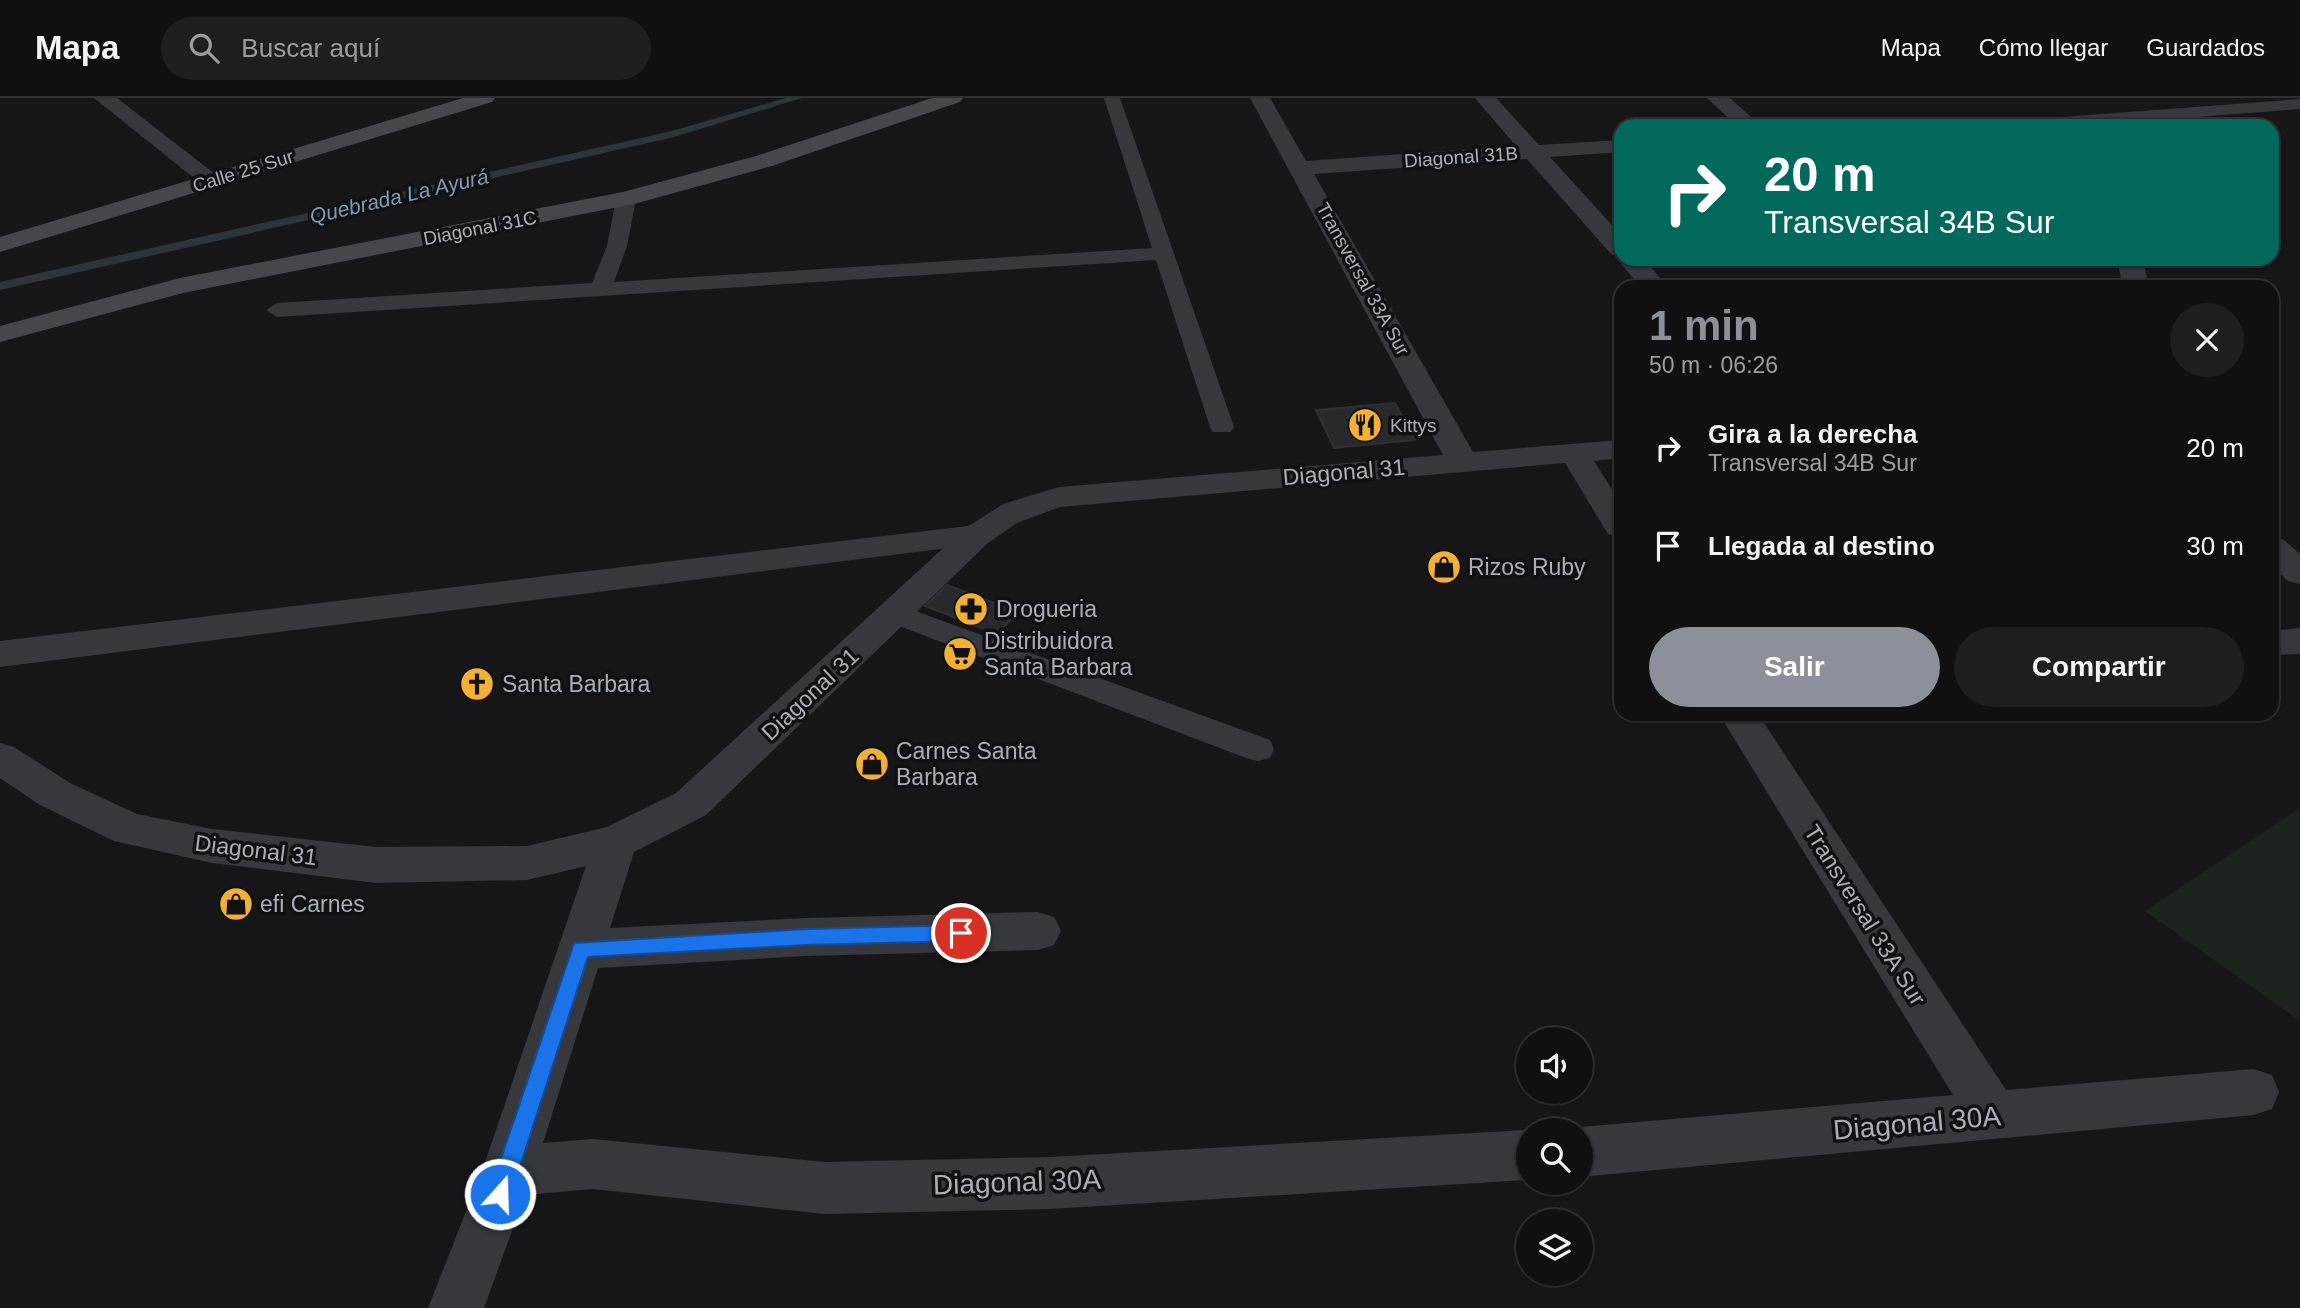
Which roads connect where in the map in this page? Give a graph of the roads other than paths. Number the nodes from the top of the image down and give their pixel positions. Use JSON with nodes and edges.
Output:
{"nodes":[{"id":1,"x":104,"y":98,"type":"edge"},
{"id":2,"x":485,"y":98,"type":"edge"},
{"id":3,"x":953,"y":98,"type":"edge"},
{"id":4,"x":1112,"y":98,"type":"edge"},
{"id":5,"x":1261,"y":98,"type":"edge"},
{"id":6,"x":1485,"y":98,"type":"edge"},
{"id":7,"x":1717,"y":98,"type":"edge"},
{"id":8,"x":2300,"y":104,"type":"edge"},
{"id":9,"x":1742,"y":119,"type":"edge"},
{"id":10,"x":2102,"y":119,"type":"edge"},
{"id":11,"x":1614,"y":146,"type":"edge"},
{"id":12,"x":1534,"y":152,"type":"junction"},
{"id":13,"x":1302,"y":168,"type":"junction"},
{"id":14,"x":212,"y":181,"type":"junction"},
{"id":15,"x":626,"y":199,"type":"junction"},
{"id":16,"x":1614,"y":242,"type":"edge"},
{"id":17,"x":0,"y":245,"type":"edge"},
{"id":18,"x":1164,"y":253,"type":"junction"},
{"id":19,"x":1636,"y":266,"type":"edge"},
{"id":20,"x":1649,"y":280,"type":"edge"},
{"id":21,"x":601,"y":289,"type":"junction"},
{"id":22,"x":277,"y":310,"type":"dead end"},
{"id":23,"x":0,"y":334,"type":"edge"},
{"id":24,"x":1222,"y":427,"type":"dead end"},
{"id":25,"x":1614,"y":450,"type":"edge"},
{"id":26,"x":1574,"y":453,"type":"junction"},
{"id":27,"x":1463,"y":462,"type":"junction"},
{"id":28,"x":1614,"y":517,"type":"edge"},
{"id":29,"x":976,"y":536,"type":"junction"},
{"id":30,"x":2279,"y":554,"type":"edge"},
{"id":31,"x":2300,"y":573,"type":"edge"},
{"id":32,"x":896,"y":614,"type":"junction"},
{"id":33,"x":2300,"y":640,"type":"edge"},
{"id":34,"x":2279,"y":642,"type":"edge"},
{"id":35,"x":0,"y":654,"type":"edge"},
{"id":36,"x":1742,"y":721,"type":"edge"},
{"id":37,"x":1258,"y":749,"type":"dead end"},
{"id":38,"x":0,"y":758,"type":"edge"},
{"id":39,"x":616,"y":842,"type":"junction"},
{"id":40,"x":1038,"y":931,"type":"dead end"},
{"id":41,"x":581,"y":949,"type":"junction"},
{"id":42,"x":2254,"y":1092,"type":"dead end"},
{"id":43,"x":1994,"y":1116,"type":"junction"},
{"id":44,"x":1593,"y":1151,"type":"edge"},
{"id":45,"x":1516,"y":1156,"type":"edge"},
{"id":46,"x":508,"y":1171,"type":"junction"},
{"id":47,"x":456,"y":1308,"type":"edge"}],
"edges":[{"from":1,"to":14,"type":"street"},
{"from":2,"to":14,"type":"main road","name":"Calle 25 Sur"},
{"from":3,"to":15,"type":"main road","name":"Diagonal 31C"},
{"from":4,"to":18,"type":"lane"},
{"from":5,"to":13,"type":"street","name":"Transversal 33A Sur"},
{"from":6,"to":12,"type":"street"},
{"from":7,"to":9,"type":"street"},
{"from":8,"to":10,"type":"lane"},
{"from":11,"to":12,"type":"street","name":"Diagonal 31B"},
{"from":12,"to":13,"type":"street","name":"Diagonal 31B"},
{"from":12,"to":16,"type":"street"},
{"from":13,"to":27,"type":"street","name":"Transversal 33A Sur"},
{"from":14,"to":17,"type":"main road","name":"Calle 25 Sur"},
{"from":15,"to":21,"type":"lane"},
{"from":15,"to":23,"type":"main road","name":"Diagonal 31C"},
{"from":18,"to":21,"type":"lane"},
{"from":18,"to":24,"type":"lane"},
{"from":19,"to":20,"type":"street"},
{"from":21,"to":22,"type":"lane"},
{"from":25,"to":26,"type":"street","name":"Diagonal 31"},
{"from":26,"to":27,"type":"street","name":"Diagonal 31"},
{"from":26,"to":28,"type":"street"},
{"from":27,"to":29,"type":"street","name":"Diagonal 31"},
{"from":29,"to":32,"type":"street","name":"Diagonal 31"},
{"from":29,"to":35,"type":"street"},
{"from":30,"to":31,"type":"street"},
{"from":32,"to":37,"type":"lane"},
{"from":32,"to":39,"type":"street","name":"Diagonal 31"},
{"from":33,"to":34,"type":"street"},
{"from":36,"to":43,"type":"street","name":"Transversal 33A Sur"},
{"from":38,"to":39,"type":"street","name":"Diagonal 31"},
{"from":39,"to":41,"type":"street"},
{"from":40,"to":41,"type":"street"},
{"from":41,"to":46,"type":"street"},
{"from":42,"to":43,"type":"street","name":"Diagonal 30A"},
{"from":43,"to":44,"type":"street","name":"Diagonal 30A"},
{"from":45,"to":46,"type":"street","name":"Diagonal 30A"},
{"from":46,"to":47,"type":"street"}]}
